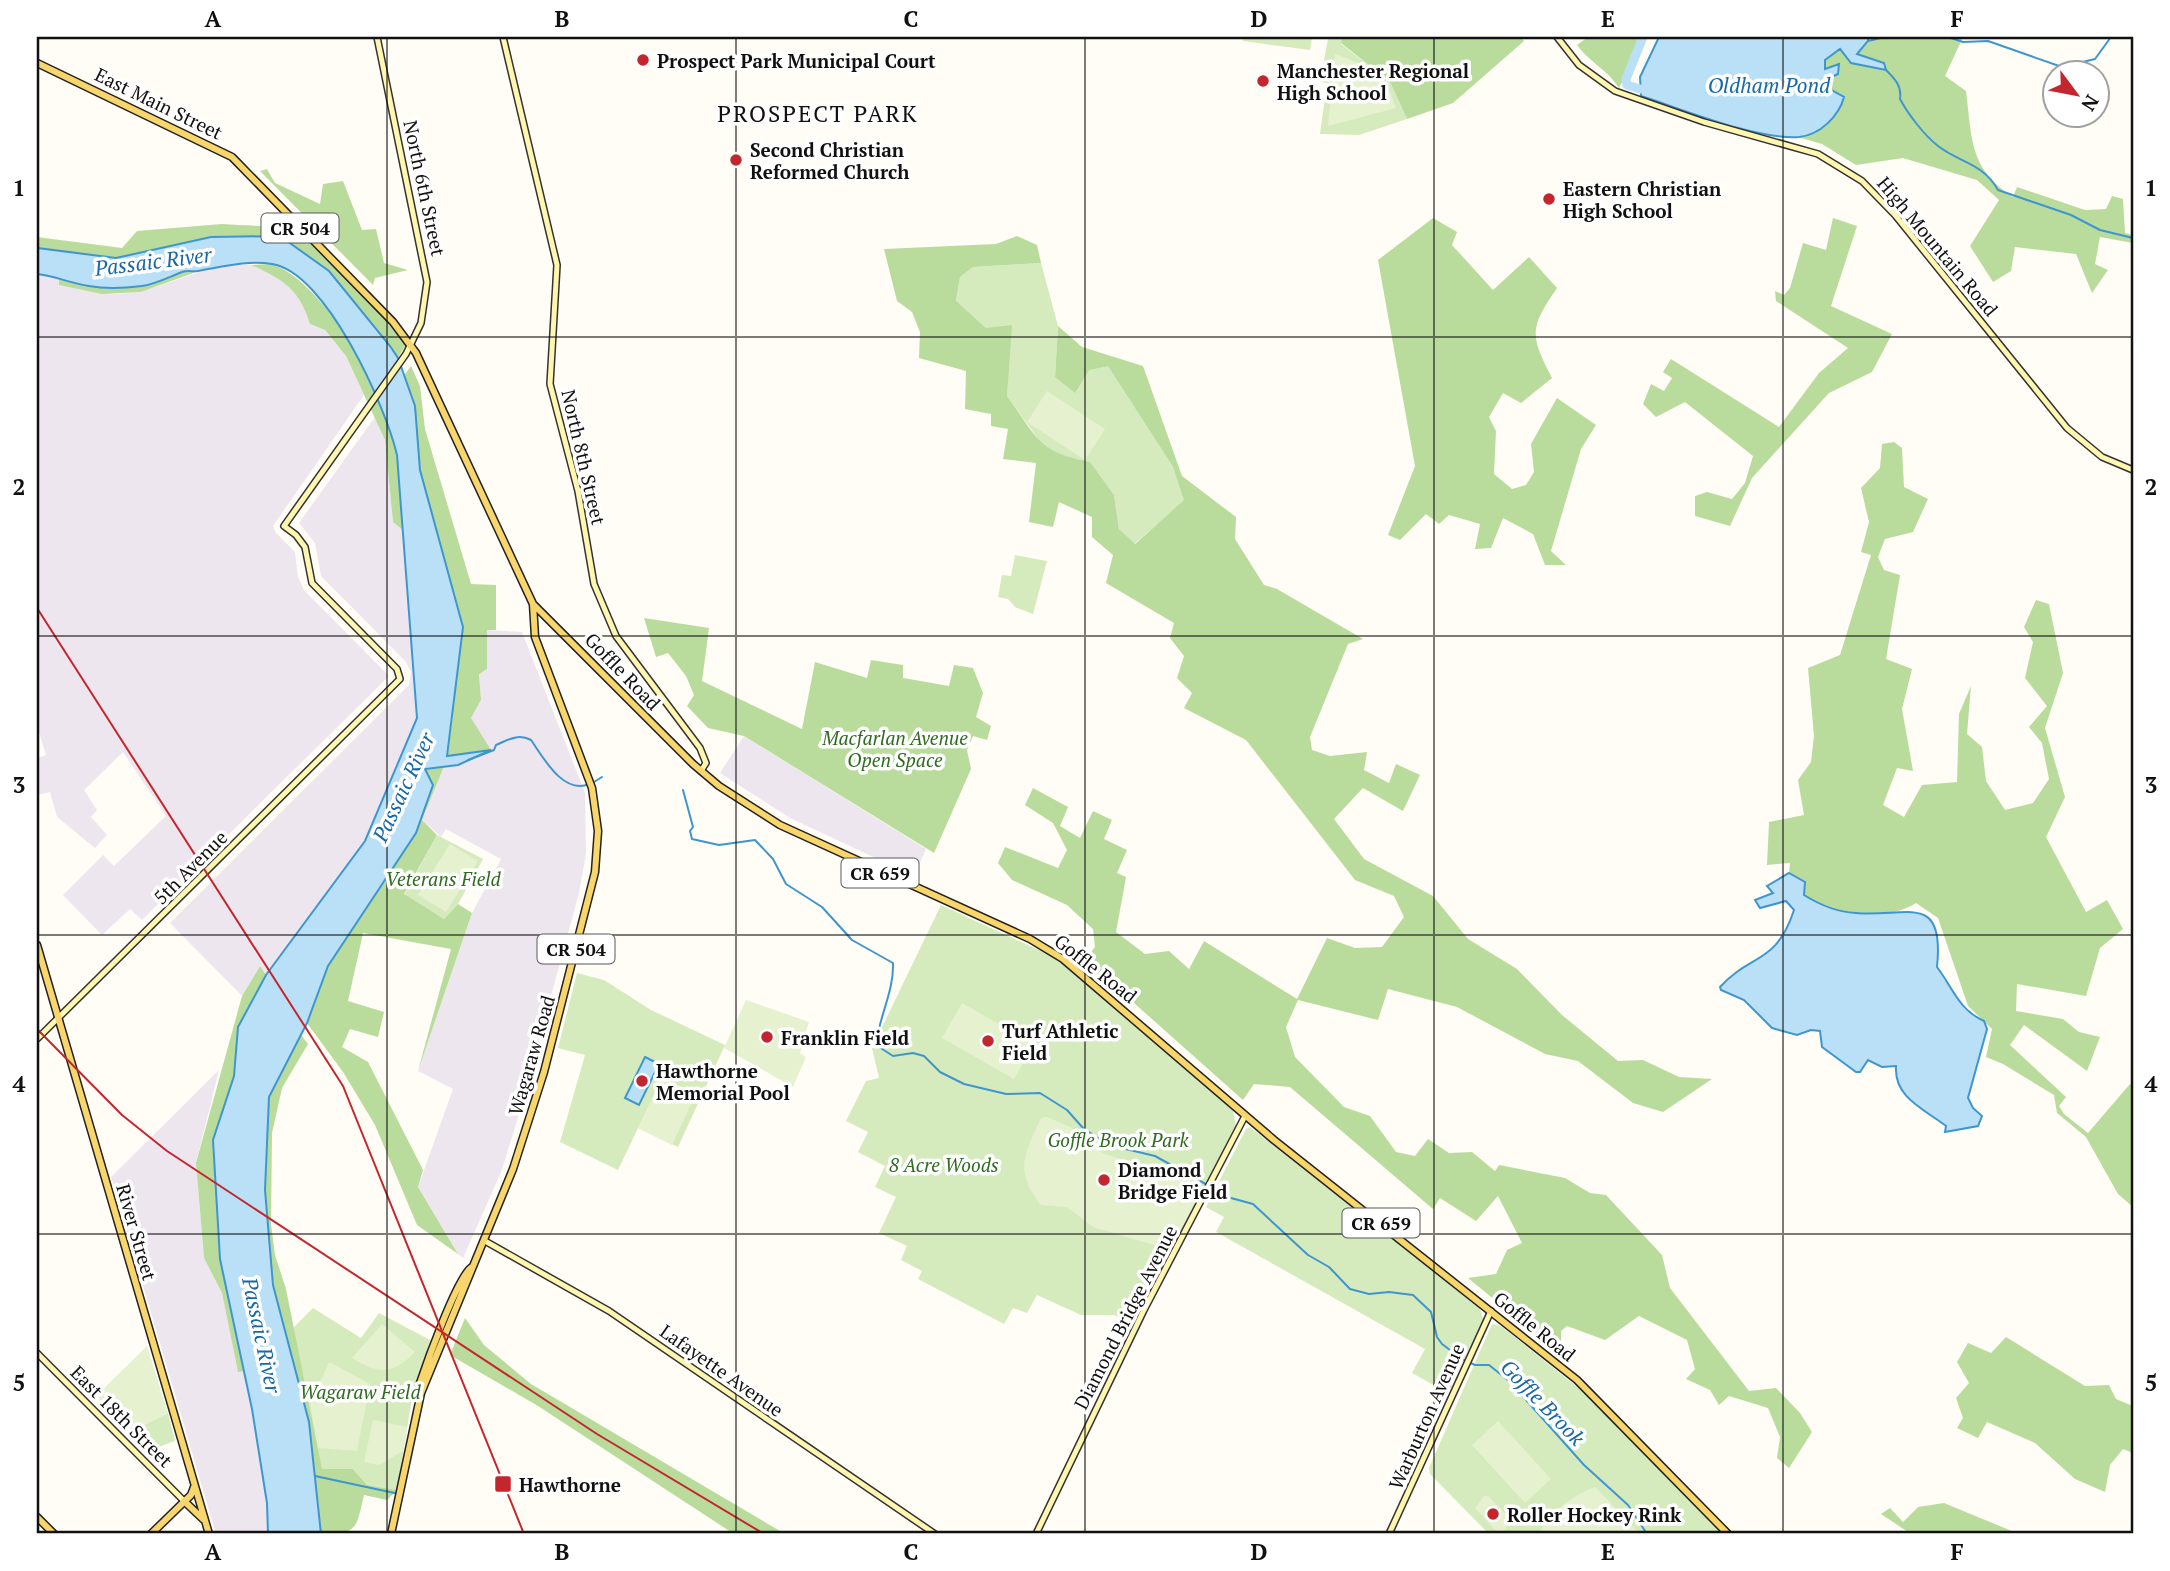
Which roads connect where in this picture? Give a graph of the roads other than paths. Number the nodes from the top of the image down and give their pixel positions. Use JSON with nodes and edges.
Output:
{"nodes":[{"id":1,"x":377,"y":37,"type":"edge"},
{"id":2,"x":503,"y":37,"type":"edge"},
{"id":3,"x":1557,"y":37,"type":"edge"},
{"id":4,"x":37,"y":62,"type":"edge"},
{"id":5,"x":411,"y":345,"type":"junction"},
{"id":6,"x":426,"y":372,"type":"joint"},
{"id":7,"x":2133,"y":470,"type":"edge"},
{"id":8,"x":284,"y":526,"type":"joint"},
{"id":9,"x":533,"y":604,"type":"junction"},
{"id":10,"x":701,"y":771,"type":"junction"},
{"id":11,"x":37,"y":946,"type":"edge"},
{"id":12,"x":58,"y":1019,"type":"junction"},
{"id":13,"x":37,"y":1039,"type":"edge"},
{"id":14,"x":1245,"y":1116,"type":"junction"},
{"id":15,"x":485,"y":1241,"type":"junction"},
{"id":16,"x":1491,"y":1311,"type":"junction"},
{"id":17,"x":37,"y":1353,"type":"edge"},
{"id":18,"x":194,"y":1485,"type":"junction"},
{"id":19,"x":184,"y":1501,"type":"junction"},
{"id":20,"x":37,"y":1517,"type":"edge"},
{"id":21,"x":208,"y":1530,"type":"edge"},
{"id":22,"x":54,"y":1534,"type":"edge"},
{"id":23,"x":151,"y":1534,"type":"edge"},
{"id":24,"x":391,"y":1534,"type":"edge"},
{"id":25,"x":935,"y":1534,"type":"edge"},
{"id":26,"x":1036,"y":1534,"type":"edge"},
{"id":27,"x":1390,"y":1534,"type":"edge"},
{"id":28,"x":1728,"y":1534,"type":"edge"}],
"edges":[{"from":1,"to":5,"type":"street","name":"North 6th Street"},
{"from":2,"to":10,"type":"street","name":"North 8th Street"},
{"from":3,"to":7,"type":"street","name":"High Mountain Road"},
{"from":4,"to":5,"type":"main road","name":"East Main Street","number":"CR 504"},
{"from":5,"to":6,"type":"main road","name":"East Main Street","number":"CR 504"},
{"from":5,"to":8,"type":"street","name":"North 6th Street"},
{"from":6,"to":9,"type":"main road","name":"Goffle Road","number":"CR 504"},
{"from":8,"to":12,"type":"street","name":"5th Avenue"},
{"from":9,"to":10,"type":"main road","name":"Goffle Road","number":"CR 659"},
{"from":9,"to":15,"type":"main road","name":"Wagaraw Road","number":"CR 504"},
{"from":10,"to":14,"type":"main road","name":"Goffle Road","number":"CR 659"},
{"from":11,"to":12,"type":"main road","name":"River Street"},
{"from":12,"to":13,"type":"street","name":"5th Avenue"},
{"from":12,"to":18,"type":"main road","name":"River Street"},
{"from":14,"to":16,"type":"main road","name":"Goffle Road","number":"CR 659"},
{"from":14,"to":26,"type":"street","name":"Diamond Bridge Avenue"},
{"from":15,"to":24,"type":"main road","name":"Wagaraw Road","number":"CR 504"},
{"from":15,"to":25,"type":"street","name":"Lafayette Avenue"},
{"from":16,"to":27,"type":"street","name":"Warburton Avenue"},
{"from":16,"to":28,"type":"main road","name":"Goffle Road","number":"CR 659"},
{"from":17,"to":19,"type":"street","name":"East 18th Street"},
{"from":18,"to":19,"type":"main road"},
{"from":18,"to":21,"type":"main road","name":"River Street"},
{"from":19,"to":21,"type":"main road","name":"River Street"},
{"from":19,"to":23,"type":"main road"},
{"from":20,"to":22,"type":"main road"}]}
